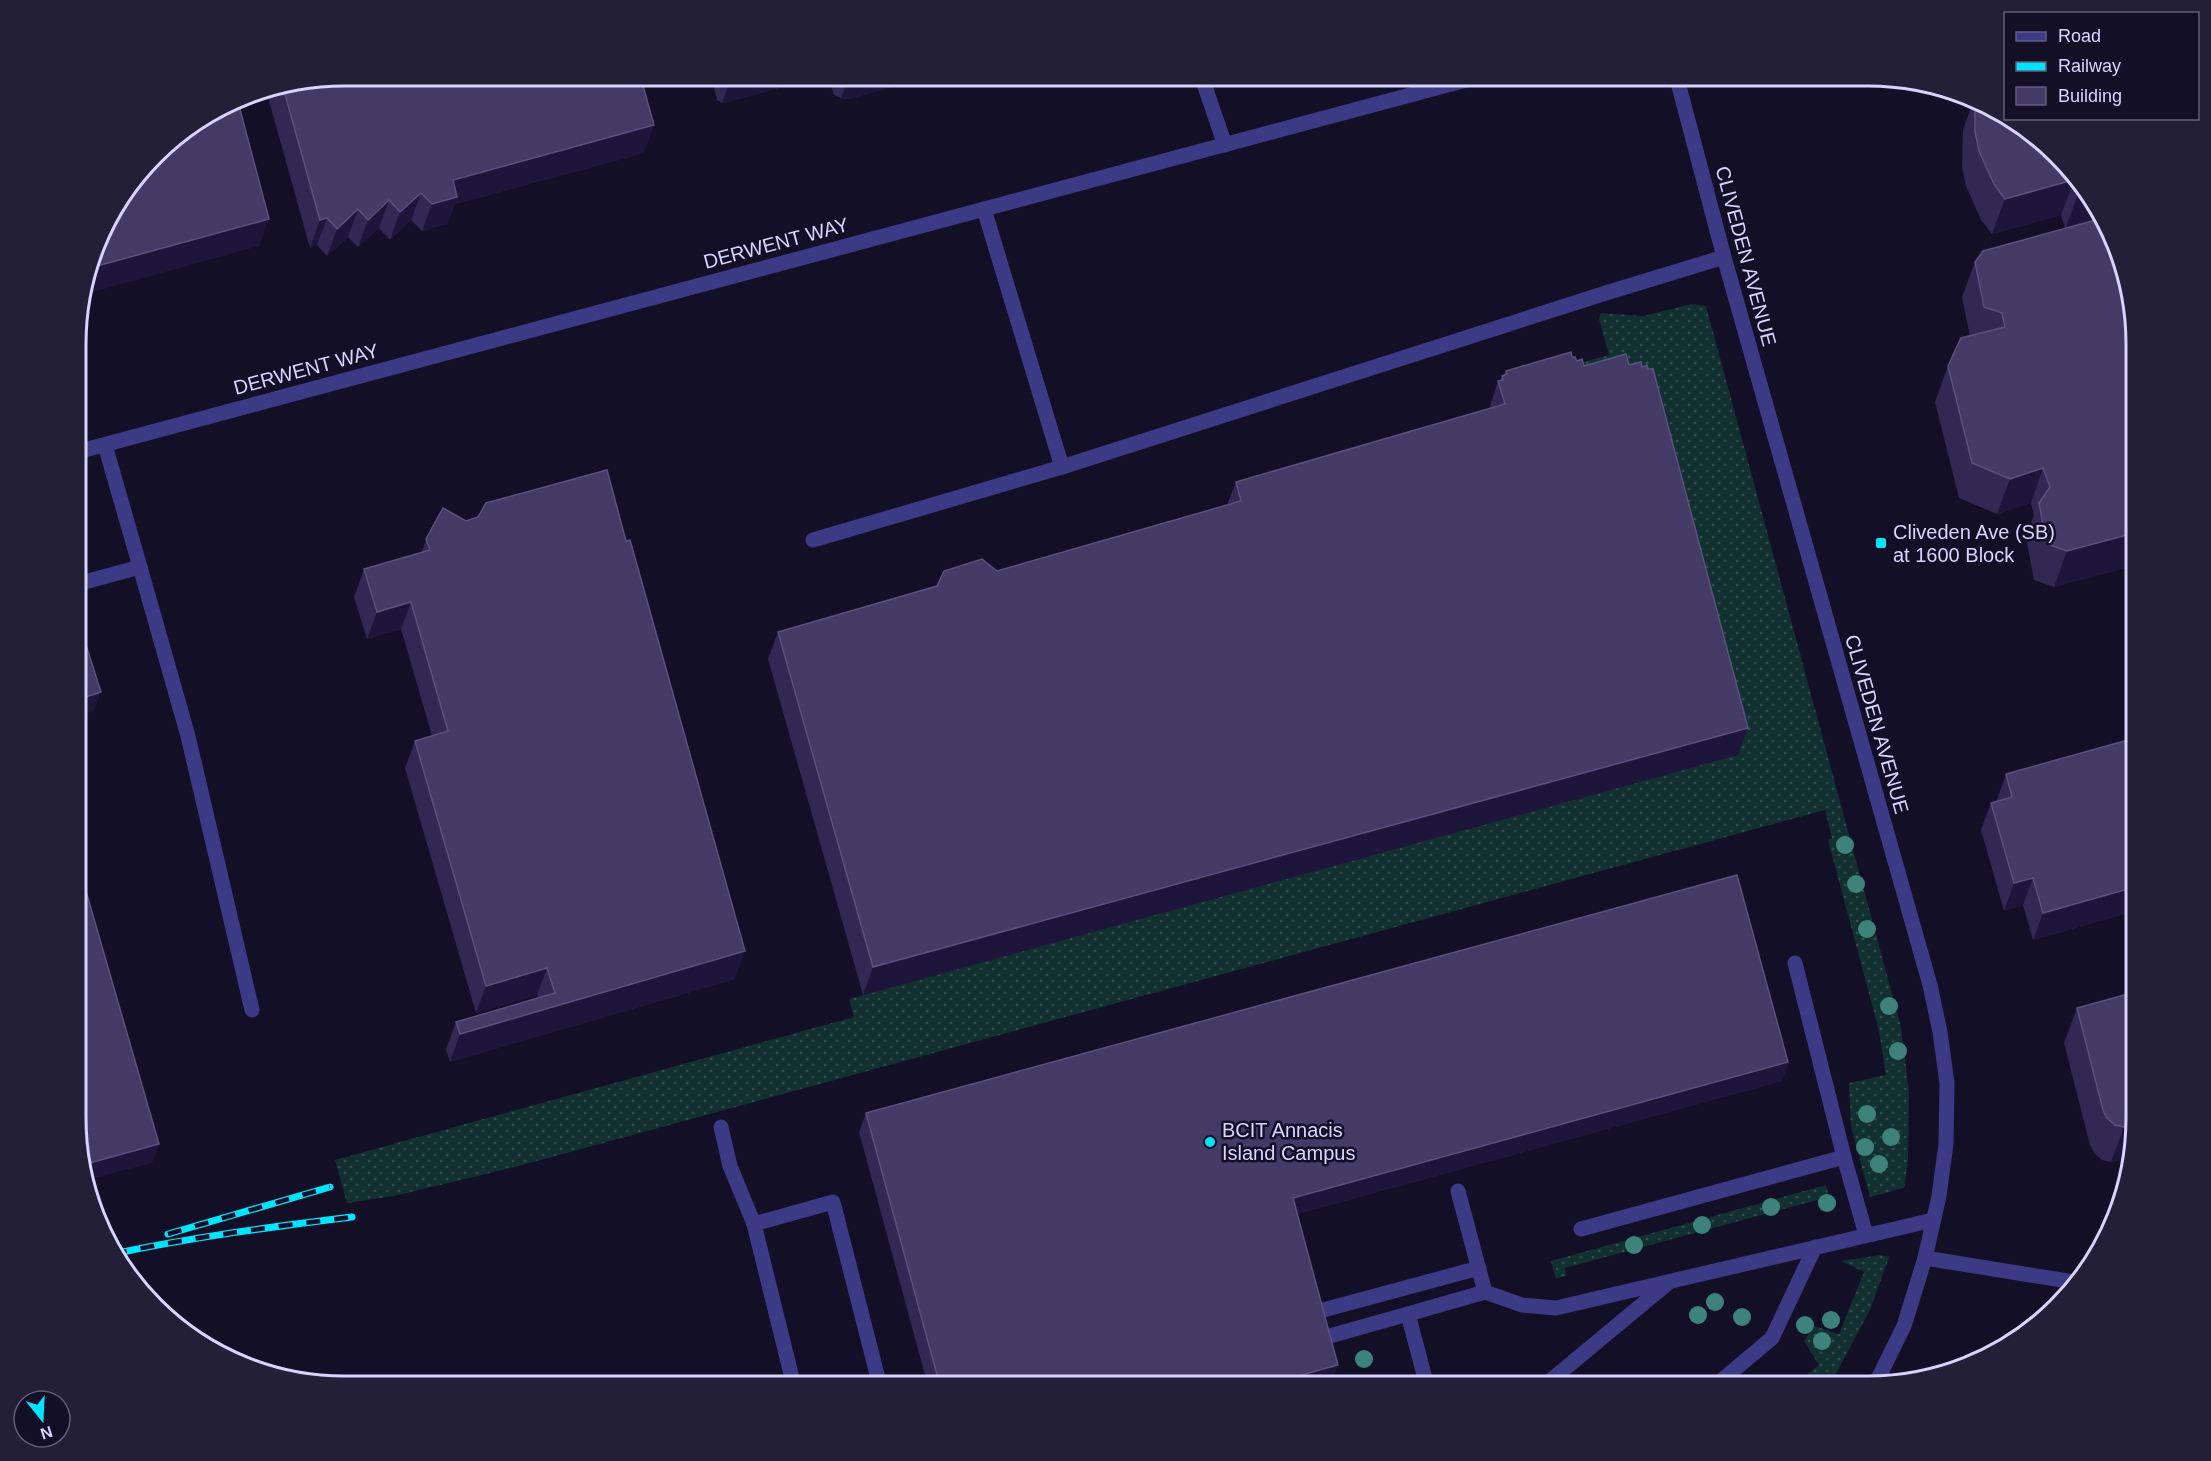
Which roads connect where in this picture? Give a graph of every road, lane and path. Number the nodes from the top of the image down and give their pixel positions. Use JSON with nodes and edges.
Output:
{"nodes":[{"id":1,"x":1205,"y":86,"type":"edge"},
{"id":2,"x":1444,"y":86,"type":"edge"},
{"id":3,"x":1679,"y":86,"type":"edge"},
{"id":4,"x":1225,"y":145,"type":"junction"},
{"id":5,"x":984,"y":209,"type":"junction"},
{"id":6,"x":1724,"y":257,"type":"junction"},
{"id":7,"x":105,"y":445,"type":"junction"},
{"id":8,"x":86,"y":450,"type":"edge"},
{"id":9,"x":1062,"y":467,"type":"junction"},
{"id":10,"x":813,"y":540,"type":"dead end"},
{"id":11,"x":140,"y":567,"type":"junction"},
{"id":12,"x":86,"y":582,"type":"edge"},
{"id":13,"x":1795,"y":963,"type":"dead end"},
{"id":14,"x":252,"y":1010,"type":"dead end"},
{"id":15,"x":721,"y":1127,"type":"dead end"},
{"id":16,"x":1844,"y":1157,"type":"junction"},
{"id":17,"x":1458,"y":1191,"type":"dead end"},
{"id":18,"x":1933,"y":1220,"type":"junction"},
{"id":19,"x":754,"y":1224,"type":"junction"},
{"id":20,"x":1581,"y":1229,"type":"dead end"},
{"id":21,"x":1866,"y":1235,"type":"junction"},
{"id":22,"x":1815,"y":1247,"type":"junction"},
{"id":23,"x":1925,"y":1258,"type":"junction"},
{"id":24,"x":1479,"y":1268,"type":"junction"},
{"id":25,"x":2067,"y":1281,"type":"edge"},
{"id":26,"x":1670,"y":1282,"type":"junction"},
{"id":27,"x":1485,"y":1292,"type":"junction"},
{"id":28,"x":1312,"y":1313,"type":"edge"},
{"id":29,"x":1408,"y":1314,"type":"junction"},
{"id":30,"x":1319,"y":1339,"type":"edge"},
{"id":31,"x":1880,"y":1375,"type":"edge"},
{"id":32,"x":792,"y":1376,"type":"edge"},
{"id":33,"x":877,"y":1376,"type":"edge"},
{"id":34,"x":1424,"y":1376,"type":"edge"},
{"id":35,"x":1556,"y":1376,"type":"edge"},
{"id":36,"x":1727,"y":1376,"type":"edge"}],
"edges":[{"from":1,"to":4,"type":"street"},
{"from":2,"to":4,"type":"street","name":"DERWENT WAY"},
{"from":3,"to":6,"type":"street","name":"CLIVEDEN AVENUE"},
{"from":4,"to":5,"type":"street","name":"DERWENT WAY"},
{"from":5,"to":7,"type":"street","name":"DERWENT WAY"},
{"from":5,"to":9,"type":"street"},
{"from":6,"to":9,"type":"street"},
{"from":6,"to":18,"type":"street","name":"CLIVEDEN AVENUE"},
{"from":7,"to":8,"type":"street","name":"DERWENT WAY"},
{"from":7,"to":11,"type":"street"},
{"from":9,"to":10,"type":"street"},
{"from":11,"to":12,"type":"street"},
{"from":11,"to":14,"type":"street"},
{"from":13,"to":16,"type":"street"},
{"from":15,"to":19,"type":"street"},
{"from":16,"to":20,"type":"street"},
{"from":16,"to":21,"type":"street"},
{"from":17,"to":24,"type":"street"},
{"from":18,"to":21,"type":"street"},
{"from":18,"to":23,"type":"street","name":"CLIVEDEN AVENUE"},
{"from":19,"to":32,"type":"street"},
{"from":19,"to":33,"type":"street"},
{"from":21,"to":22,"type":"street"},
{"from":22,"to":26,"type":"street"},
{"from":22,"to":36,"type":"street"},
{"from":23,"to":25,"type":"street"},
{"from":23,"to":31,"type":"street","name":"CLIVEDEN AVENUE"},
{"from":24,"to":27,"type":"street"},
{"from":24,"to":28,"type":"street"},
{"from":26,"to":27,"type":"street"},
{"from":26,"to":35,"type":"street"},
{"from":27,"to":29,"type":"street"},
{"from":29,"to":30,"type":"street"},
{"from":29,"to":34,"type":"street"}]}
